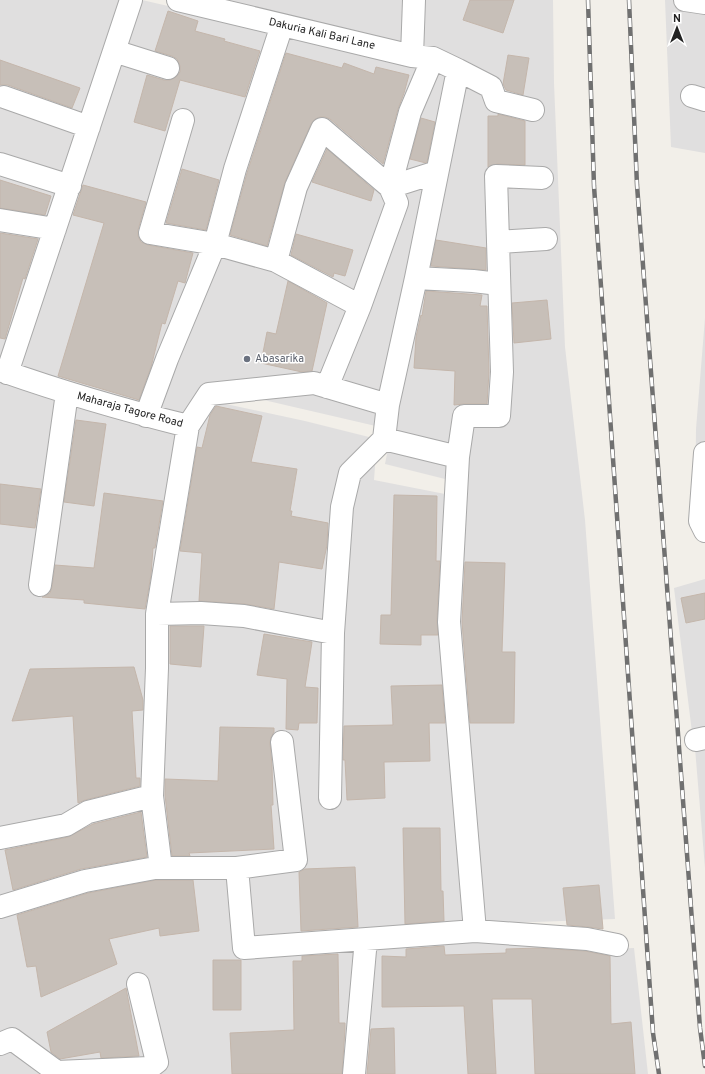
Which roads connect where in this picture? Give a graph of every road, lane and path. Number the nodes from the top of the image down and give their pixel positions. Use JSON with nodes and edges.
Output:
{"nodes":[{"id":1,"x":131,"y":0,"type":"edge"},
{"id":2,"x":178,"y":0,"type":"edge"},
{"id":3,"x":414,"y":0,"type":"edge"},
{"id":4,"x":685,"y":0,"type":"edge"},
{"id":5,"x":705,"y":3,"type":"edge"},
{"id":6,"x":282,"y":25,"type":"junction"},
{"id":7,"x":114,"y":51,"type":"junction"},
{"id":8,"x":422,"y":57,"type":"junction"},
{"id":9,"x":168,"y":68,"type":"dead end"},
{"id":10,"x":458,"y":70,"type":"junction"},
{"id":11,"x":4,"y":97,"type":"dead end"},
{"id":12,"x":533,"y":110,"type":"dead end"},
{"id":13,"x":183,"y":120,"type":"dead end"},
{"id":14,"x":89,"y":126,"type":"junction"},
{"id":15,"x":0,"y":164,"type":"edge"},
{"id":16,"x":437,"y":172,"type":"junction"},
{"id":17,"x":542,"y":178,"type":"dead end"},
{"id":18,"x":70,"y":186,"type":"junction"},
{"id":19,"x":390,"y":187,"type":"junction"},
{"id":20,"x":0,"y":220,"type":"edge"},
{"id":21,"x":55,"y":229,"type":"junction"},
{"id":22,"x":546,"y":239,"type":"dead end"},
{"id":23,"x":498,"y":242,"type":"junction"},
{"id":24,"x":215,"y":244,"type":"junction"},
{"id":25,"x":276,"y":261,"type":"junction"},
{"id":26,"x":416,"y":278,"type":"junction"},
{"id":27,"x":500,"y":284,"type":"junction"},
{"id":28,"x":360,"y":306,"type":"junction"},
{"id":29,"x":4,"y":372,"type":"edge"},
{"id":30,"x":327,"y":387,"type":"junction"},
{"id":31,"x":67,"y":393,"type":"junction"},
{"id":32,"x":388,"y":405,"type":"junction"},
{"id":33,"x":146,"y":416,"type":"junction"},
{"id":34,"x":188,"y":426,"type":"junction"},
{"id":35,"x":384,"y":439,"type":"junction"},
{"id":36,"x":705,"y":453,"type":"edge"},
{"id":37,"x":458,"y":457,"type":"junction"},
{"id":38,"x":705,"y":531,"type":"edge"},
{"id":39,"x":40,"y":585,"type":"dead end"},
{"id":40,"x":157,"y":614,"type":"junction"},
{"id":41,"x":333,"y":633,"type":"junction"},
{"id":42,"x":282,"y":742,"type":"dead end"},
{"id":43,"x":152,"y":796,"type":"junction"},
{"id":44,"x":330,"y":798,"type":"dead end"},
{"id":45,"x":0,"y":838,"type":"edge"},
{"id":46,"x":161,"y":868,"type":"junction"},
{"id":47,"x":237,"y":868,"type":"junction"},
{"id":48,"x":0,"y":907,"type":"edge"},
{"id":49,"x":475,"y":931,"type":"junction"},
{"id":50,"x":366,"y":939,"type":"junction"},
{"id":51,"x":617,"y":945,"type":"dead end"},
{"id":52,"x":138,"y":984,"type":"dead end"},
{"id":53,"x":0,"y":1044,"type":"edge"},
{"id":54,"x":58,"y":1073,"type":"edge"},
{"id":55,"x":354,"y":1074,"type":"edge"}],
"edges":[{"from":1,"to":7,"type":"street"},
{"from":2,"to":6,"type":"street","name":"Dakuria Kali Bari Lane"},
{"from":3,"to":8,"type":"street"},
{"from":4,"to":5,"type":"street"},
{"from":6,"to":8,"type":"street","name":"Dakuria Kali Bari Lane"},
{"from":6,"to":24,"type":"street"},
{"from":7,"to":9,"type":"street"},
{"from":7,"to":14,"type":"street"},
{"from":8,"to":10,"type":"street","name":"Dakuria Kali Bari Lane"},
{"from":8,"to":19,"type":"street"},
{"from":10,"to":12,"type":"street","name":"Dakuria Kali Bari Lane"},
{"from":10,"to":16,"type":"street"},
{"from":11,"to":14,"type":"street"},
{"from":13,"to":24,"type":"street"},
{"from":14,"to":18,"type":"street"},
{"from":15,"to":18,"type":"street"},
{"from":16,"to":19,"type":"street"},
{"from":16,"to":26,"type":"street"},
{"from":17,"to":23,"type":"street"},
{"from":18,"to":21,"type":"street"},
{"from":19,"to":25,"type":"street"},
{"from":19,"to":28,"type":"street"},
{"from":20,"to":21,"type":"street"},
{"from":21,"to":29,"type":"street"},
{"from":22,"to":23,"type":"street"},
{"from":23,"to":27,"type":"street"},
{"from":24,"to":25,"type":"street"},
{"from":24,"to":33,"type":"street"},
{"from":25,"to":28,"type":"street"},
{"from":26,"to":27,"type":"street"},
{"from":26,"to":32,"type":"street"},
{"from":27,"to":37,"type":"street"},
{"from":28,"to":30,"type":"street"},
{"from":29,"to":31,"type":"street","name":"Maharaja Tagore Road"},
{"from":30,"to":32,"type":"street","name":"Maharaja Tagore Road"},
{"from":30,"to":34,"type":"street","name":"Maharaja Tagore Road"},
{"from":31,"to":33,"type":"street","name":"Maharaja Tagore Road"},
{"from":31,"to":39,"type":"street"},
{"from":32,"to":35,"type":"street"},
{"from":33,"to":34,"type":"street","name":"Maharaja Tagore Road"},
{"from":34,"to":40,"type":"street"},
{"from":35,"to":37,"type":"street"},
{"from":35,"to":41,"type":"street"},
{"from":36,"to":38,"type":"street"},
{"from":37,"to":49,"type":"street"},
{"from":40,"to":41,"type":"street"},
{"from":40,"to":43,"type":"street"},
{"from":41,"to":44,"type":"street"},
{"from":42,"to":47,"type":"street"},
{"from":43,"to":45,"type":"street"},
{"from":43,"to":46,"type":"street"},
{"from":46,"to":47,"type":"street"},
{"from":46,"to":48,"type":"street"},
{"from":47,"to":50,"type":"street"},
{"from":49,"to":50,"type":"street"},
{"from":49,"to":51,"type":"street"},
{"from":50,"to":55,"type":"street"},
{"from":52,"to":54,"type":"street"},
{"from":53,"to":54,"type":"street"}]}
